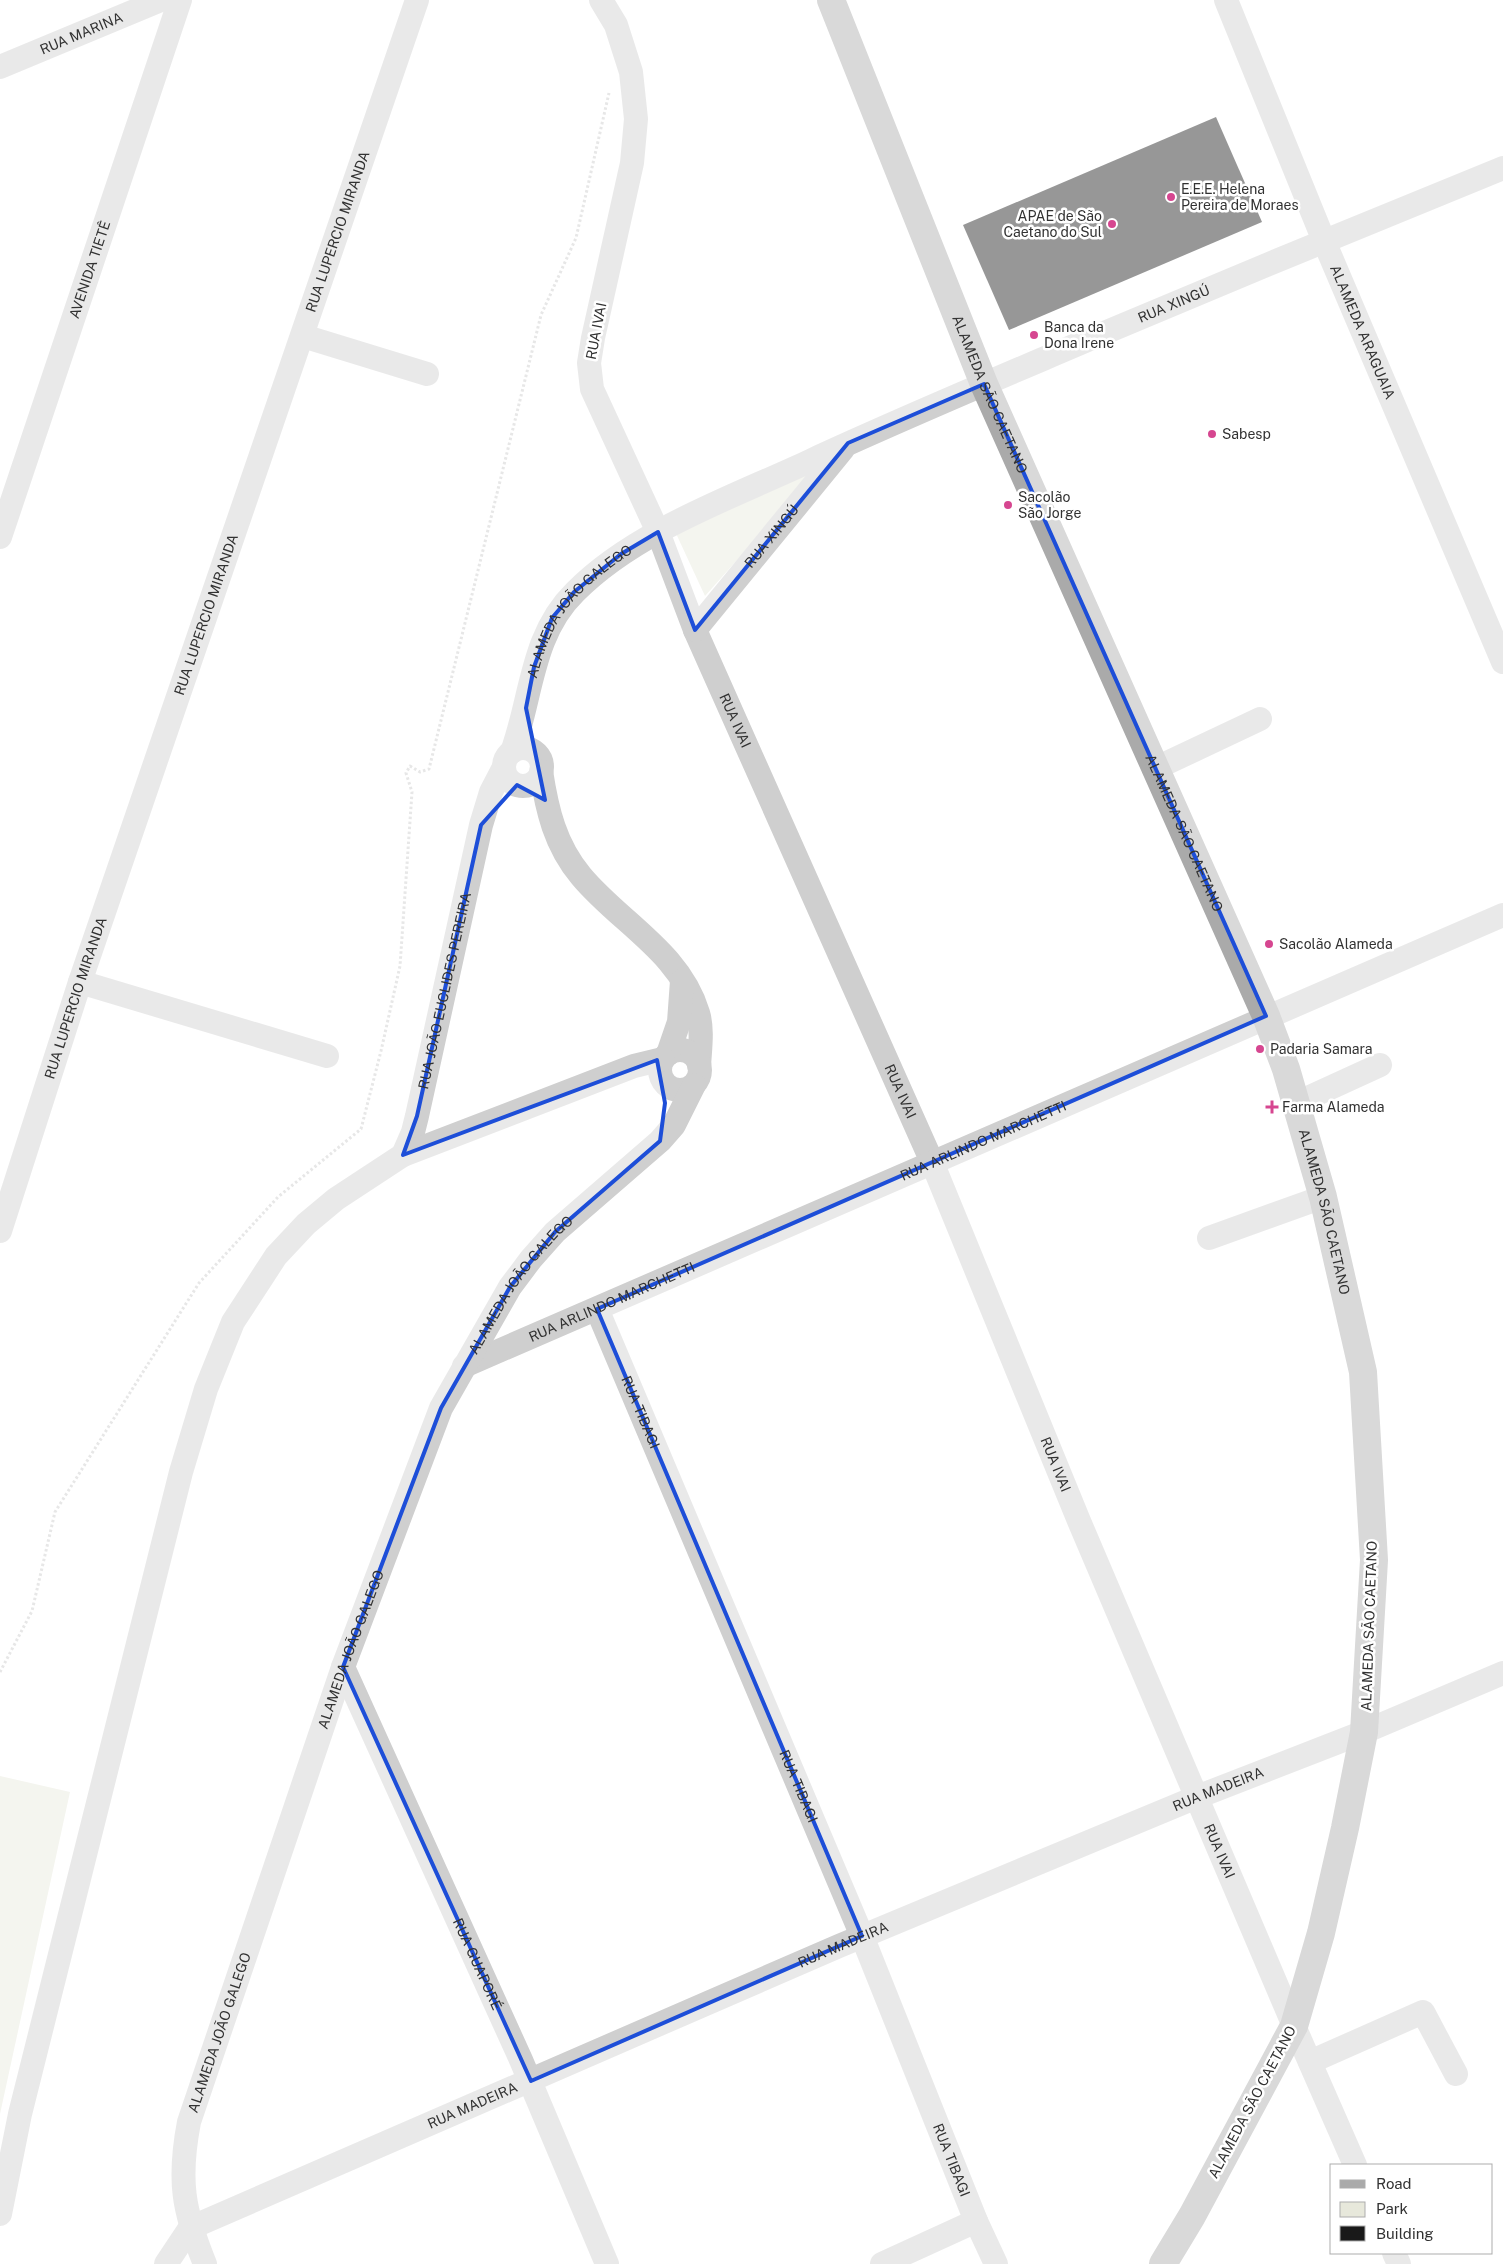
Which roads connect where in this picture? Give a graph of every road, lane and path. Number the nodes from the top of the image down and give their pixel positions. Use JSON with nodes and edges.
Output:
{"nodes":[{"id":1,"x":161,"y":0,"type":"edge"},
{"id":2,"x":180,"y":0,"type":"edge"},
{"id":3,"x":417,"y":0,"type":"edge"},
{"id":4,"x":601,"y":0,"type":"edge"},
{"id":5,"x":831,"y":0,"type":"edge"},
{"id":6,"x":1226,"y":0,"type":"edge"},
{"id":7,"x":626,"y":60,"type":"junction"},
{"id":8,"x":0,"y":67,"type":"edge"},
{"id":9,"x":1503,"y":168,"type":"edge"},
{"id":10,"x":1324,"y":241,"type":"junction"},
{"id":11,"x":302,"y":336,"type":"junction"},
{"id":12,"x":427,"y":374,"type":"dead end"},
{"id":13,"x":984,"y":384,"type":"junction"},
{"id":14,"x":848,"y":443,"type":"junction"},
{"id":15,"x":658,"y":532,"type":"junction"},
{"id":16,"x":0,"y":537,"type":"edge"},
{"id":17,"x":696,"y":630,"type":"junction"},
{"id":18,"x":1503,"y":662,"type":"edge"},
{"id":19,"x":1260,"y":719,"type":"dead end"},
{"id":20,"x":522,"y":769,"type":"junction"},
{"id":21,"x":1154,"y":769,"type":"junction"},
{"id":22,"x":1503,"y":915,"type":"edge"},
{"id":23,"x":682,"y":979,"type":"junction"},
{"id":24,"x":80,"y":982,"type":"junction"},
{"id":25,"x":1266,"y":1016,"type":"junction"},
{"id":26,"x":327,"y":1056,"type":"dead end"},
{"id":27,"x":1380,"y":1066,"type":"dead end"},
{"id":28,"x":664,"y":1068,"type":"junction"},
{"id":29,"x":696,"y":1075,"type":"junction"},
{"id":30,"x":1297,"y":1104,"type":"junction"},
{"id":31,"x":660,"y":1140,"type":"junction"},
{"id":32,"x":403,"y":1156,"type":"junction"},
{"id":33,"x":932,"y":1162,"type":"junction"},
{"id":34,"x":1323,"y":1197,"type":"junction"},
{"id":35,"x":0,"y":1230,"type":"edge"},
{"id":36,"x":1209,"y":1238,"type":"dead end"},
{"id":37,"x":597,"y":1309,"type":"junction"},
{"id":38,"x":464,"y":1366,"type":"junction"},
{"id":39,"x":344,"y":1667,"type":"junction"},
{"id":40,"x":0,"y":1672,"type":"edge"},
{"id":41,"x":1503,"y":1673,"type":"edge"},
{"id":42,"x":1364,"y":1732,"type":"junction"},
{"id":43,"x":1197,"y":1797,"type":"junction"},
{"id":44,"x":862,"y":1936,"type":"junction"},
{"id":45,"x":1294,"y":2026,"type":"junction"},
{"id":46,"x":1310,"y":2062,"type":"junction"},
{"id":47,"x":1456,"y":2074,"type":"dead end"},
{"id":48,"x":530,"y":2082,"type":"junction"},
{"id":49,"x":1355,"y":2164,"type":"edge"},
{"id":50,"x":0,"y":2214,"type":"edge"},
{"id":51,"x":976,"y":2221,"type":"junction"},
{"id":52,"x":190,"y":2228,"type":"junction"},
{"id":53,"x":166,"y":2264,"type":"edge"},
{"id":54,"x":205,"y":2264,"type":"edge"},
{"id":55,"x":607,"y":2264,"type":"edge"},
{"id":56,"x":882,"y":2264,"type":"edge"},
{"id":57,"x":996,"y":2264,"type":"edge"},
{"id":58,"x":1163,"y":2264,"type":"edge"}],
"edges":[{"from":1,"to":8,"type":"street","name":"RUA MARINA"},
{"from":2,"to":16,"type":"street","name":"AVENIDA TIETÊ"},
{"from":3,"to":11,"type":"street","name":"RUA LUPERCIO MIRANDA"},
{"from":4,"to":7,"type":"street","name":"RUA IVAI"},
{"from":5,"to":13,"type":"main road","name":"ALAMEDA SÃO CAETANO"},
{"from":6,"to":10,"type":"street","name":"ALAMEDA ARAGUAIA"},
{"from":7,"to":15,"type":"street","name":"RUA IVAI"},
{"from":7,"to":40,"type":"path"},
{"from":9,"to":10,"type":"street","name":"RUA XINGÚ"},
{"from":10,"to":13,"type":"street","name":"RUA XINGÚ"},
{"from":10,"to":18,"type":"street","name":"ALAMEDA ARAGUAIA"},
{"from":11,"to":12,"type":"street"},
{"from":11,"to":24,"type":"street","name":"RUA LUPERCIO MIRANDA"},
{"from":13,"to":14,"type":"street","name":"RUA XINGÚ"},
{"from":13,"to":21,"type":"main road","name":"ALAMEDA SÃO CAETANO"},
{"from":14,"to":15,"type":"street","name":"RUA XINGÚ"},
{"from":14,"to":17,"type":"street","name":"RUA XINGÚ"},
{"from":15,"to":17,"type":"street","name":"RUA IVAI"},
{"from":15,"to":20,"type":"street","name":"ALAMEDA JOÃO GALEGO"},
{"from":17,"to":33,"type":"street","name":"RUA IVAI"},
{"from":19,"to":21,"type":"street"},
{"from":20,"to":23,"type":"street","name":"ALAMEDA JOÃO GALEGO"},
{"from":20,"to":32,"type":"street","name":"RUA JOÃO EUCLIDES PEREIRA"},
{"from":21,"to":25,"type":"main road","name":"ALAMEDA SÃO CAETANO"},
{"from":22,"to":25,"type":"street","name":"RUA ARLINDO MARCHETTI"},
{"from":23,"to":28,"type":"street"},
{"from":23,"to":29,"type":"street","name":"ALAMEDA JOÃO GALEGO"},
{"from":24,"to":26,"type":"street"},
{"from":24,"to":35,"type":"street","name":"RUA LUPERCIO MIRANDA"},
{"from":25,"to":30,"type":"main road","name":"ALAMEDA SÃO CAETANO"},
{"from":25,"to":33,"type":"street","name":"RUA ARLINDO MARCHETTI"},
{"from":27,"to":30,"type":"street"},
{"from":28,"to":29,"type":"street"},
{"from":28,"to":29,"type":"street"},
{"from":28,"to":31,"type":"street"},
{"from":28,"to":32,"type":"street"},
{"from":29,"to":31,"type":"street","name":"ALAMEDA JOÃO GALEGO"},
{"from":30,"to":34,"type":"main road","name":"ALAMEDA SÃO CAETANO"},
{"from":31,"to":38,"type":"street","name":"ALAMEDA JOÃO GALEGO"},
{"from":32,"to":50,"type":"street"},
{"from":33,"to":37,"type":"street","name":"RUA ARLINDO MARCHETTI"},
{"from":33,"to":43,"type":"street","name":"RUA IVAI"},
{"from":34,"to":36,"type":"street"},
{"from":34,"to":42,"type":"main road","name":"ALAMEDA SÃO CAETANO"},
{"from":37,"to":38,"type":"street","name":"RUA ARLINDO MARCHETTI"},
{"from":37,"to":44,"type":"street","name":"RUA TIBAGI"},
{"from":38,"to":39,"type":"street","name":"ALAMEDA JOÃO GALEGO"},
{"from":39,"to":48,"type":"street","name":"RUA GUAPORÉ"},
{"from":39,"to":52,"type":"street","name":"ALAMEDA JOÃO GALEGO"},
{"from":41,"to":42,"type":"street","name":"RUA MADEIRA"},
{"from":42,"to":43,"type":"street","name":"RUA MADEIRA"},
{"from":42,"to":45,"type":"main road","name":"ALAMEDA SÃO CAETANO"},
{"from":43,"to":44,"type":"street","name":"RUA MADEIRA"},
{"from":43,"to":45,"type":"street","name":"RUA IVAI"},
{"from":44,"to":48,"type":"street","name":"RUA MADEIRA"},
{"from":44,"to":51,"type":"street","name":"RUA TIBAGI"},
{"from":45,"to":46,"type":"street","name":"RUA IVAI"},
{"from":45,"to":58,"type":"main road","name":"ALAMEDA SÃO CAETANO"},
{"from":46,"to":47,"type":"street"},
{"from":46,"to":49,"type":"street","name":"RUA IVAI"},
{"from":48,"to":52,"type":"street","name":"RUA MADEIRA"},
{"from":48,"to":55,"type":"street","name":"RUA GUAPORÉ"},
{"from":51,"to":56,"type":"street"},
{"from":51,"to":57,"type":"street","name":"RUA TIBAGI"},
{"from":52,"to":53,"type":"street"},
{"from":52,"to":54,"type":"street","name":"ALAMEDA JOÃO GALEGO"}]}
